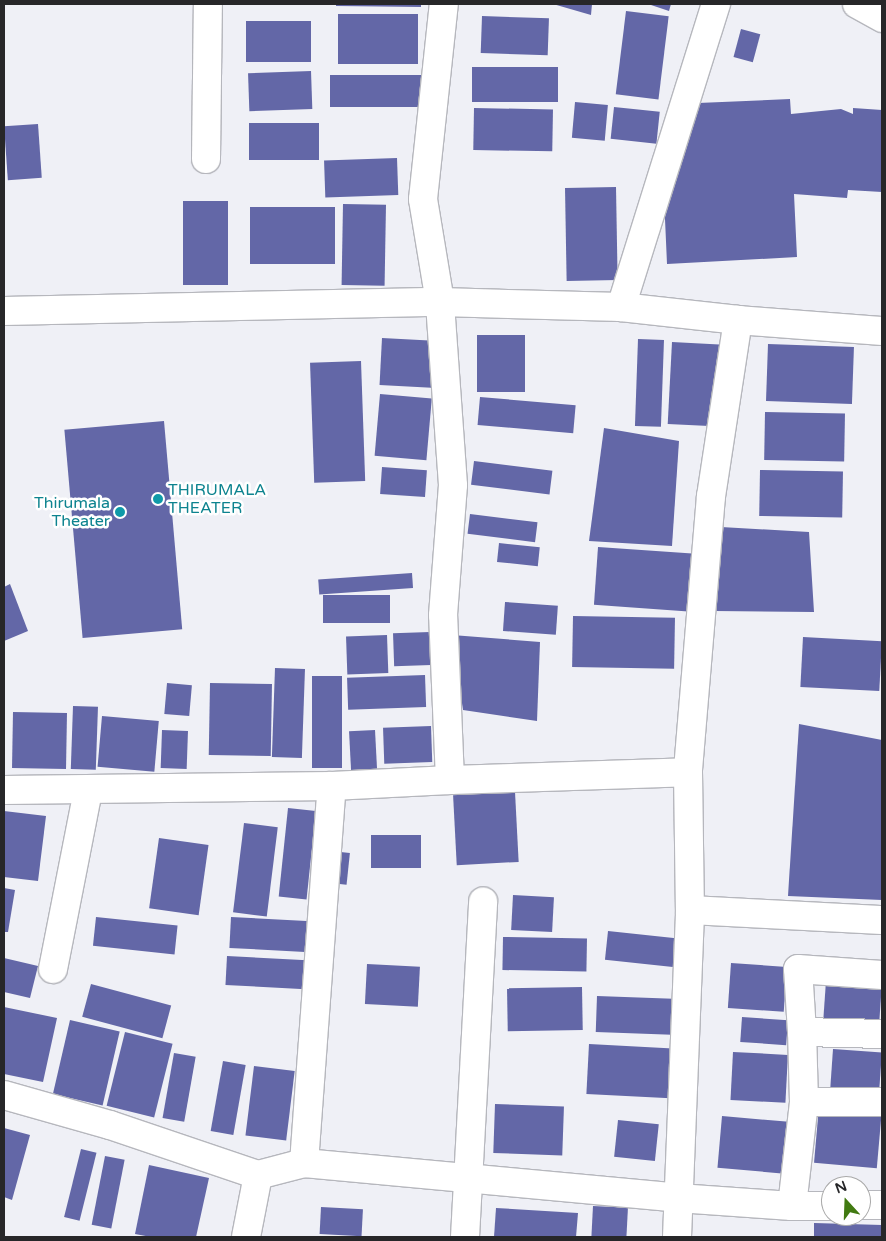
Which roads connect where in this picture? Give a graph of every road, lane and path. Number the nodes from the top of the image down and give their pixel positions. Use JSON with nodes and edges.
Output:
{"nodes":[{"id":1,"x":208,"y":4,"type":"edge"},
{"id":2,"x":444,"y":4,"type":"edge"},
{"id":3,"x":716,"y":4,"type":"edge"},
{"id":4,"x":206,"y":159,"type":"dead end"},
{"id":5,"x":440,"y":302,"type":"junction"},
{"id":6,"x":621,"y":306,"type":"junction"},
{"id":7,"x":4,"y":311,"type":"edge"},
{"id":8,"x":738,"y":320,"type":"junction"},
{"id":9,"x":882,"y":330,"type":"edge"},
{"id":10,"x":688,"y":772,"type":"junction"},
{"id":11,"x":450,"y":780,"type":"junction"},
{"id":12,"x":332,"y":786,"type":"junction"},
{"id":13,"x":4,"y":790,"type":"edge"},
{"id":14,"x":88,"y":790,"type":"junction"},
{"id":15,"x":483,"y":901,"type":"dead end"},
{"id":16,"x":690,"y":910,"type":"junction"},
{"id":17,"x":882,"y":920,"type":"edge"},
{"id":18,"x":53,"y":970,"type":"dead end"},
{"id":19,"x":882,"y":974,"type":"edge"},
{"id":20,"x":802,"y":1032,"type":"junction"},
{"id":21,"x":882,"y":1034,"type":"edge"},
{"id":22,"x":4,"y":1095,"type":"edge"},
{"id":23,"x":804,"y":1102,"type":"junction"},
{"id":24,"x":882,"y":1102,"type":"edge"},
{"id":25,"x":304,"y":1163,"type":"junction"},
{"id":26,"x":258,"y":1175,"type":"junction"},
{"id":27,"x":467,"y":1178,"type":"junction"},
{"id":28,"x":678,"y":1198,"type":"junction"},
{"id":29,"x":792,"y":1206,"type":"junction"},
{"id":30,"x":821,"y":1206,"type":"edge"},
{"id":31,"x":246,"y":1237,"type":"edge"},
{"id":32,"x":465,"y":1237,"type":"edge"},
{"id":33,"x":677,"y":1237,"type":"edge"}],
"edges":[{"from":1,"to":4,"type":"street"},
{"from":2,"to":5,"type":"street"},
{"from":3,"to":6,"type":"street"},
{"from":5,"to":6,"type":"street"},
{"from":5,"to":7,"type":"street"},
{"from":5,"to":11,"type":"street"},
{"from":6,"to":8,"type":"street"},
{"from":8,"to":9,"type":"street"},
{"from":8,"to":10,"type":"street"},
{"from":10,"to":11,"type":"street"},
{"from":10,"to":16,"type":"street"},
{"from":11,"to":12,"type":"street"},
{"from":12,"to":14,"type":"street"},
{"from":12,"to":25,"type":"street"},
{"from":13,"to":14,"type":"street"},
{"from":14,"to":18,"type":"street"},
{"from":15,"to":27,"type":"street"},
{"from":16,"to":17,"type":"street"},
{"from":16,"to":28,"type":"street"},
{"from":19,"to":20,"type":"street"},
{"from":20,"to":21,"type":"street"},
{"from":20,"to":23,"type":"street"},
{"from":22,"to":26,"type":"street"},
{"from":23,"to":24,"type":"street"},
{"from":23,"to":29,"type":"street"},
{"from":25,"to":26,"type":"street"},
{"from":25,"to":27,"type":"street"},
{"from":26,"to":31,"type":"street"},
{"from":27,"to":28,"type":"street"},
{"from":27,"to":32,"type":"street"},
{"from":28,"to":29,"type":"street"},
{"from":28,"to":33,"type":"street"},
{"from":29,"to":30,"type":"street"}]}
